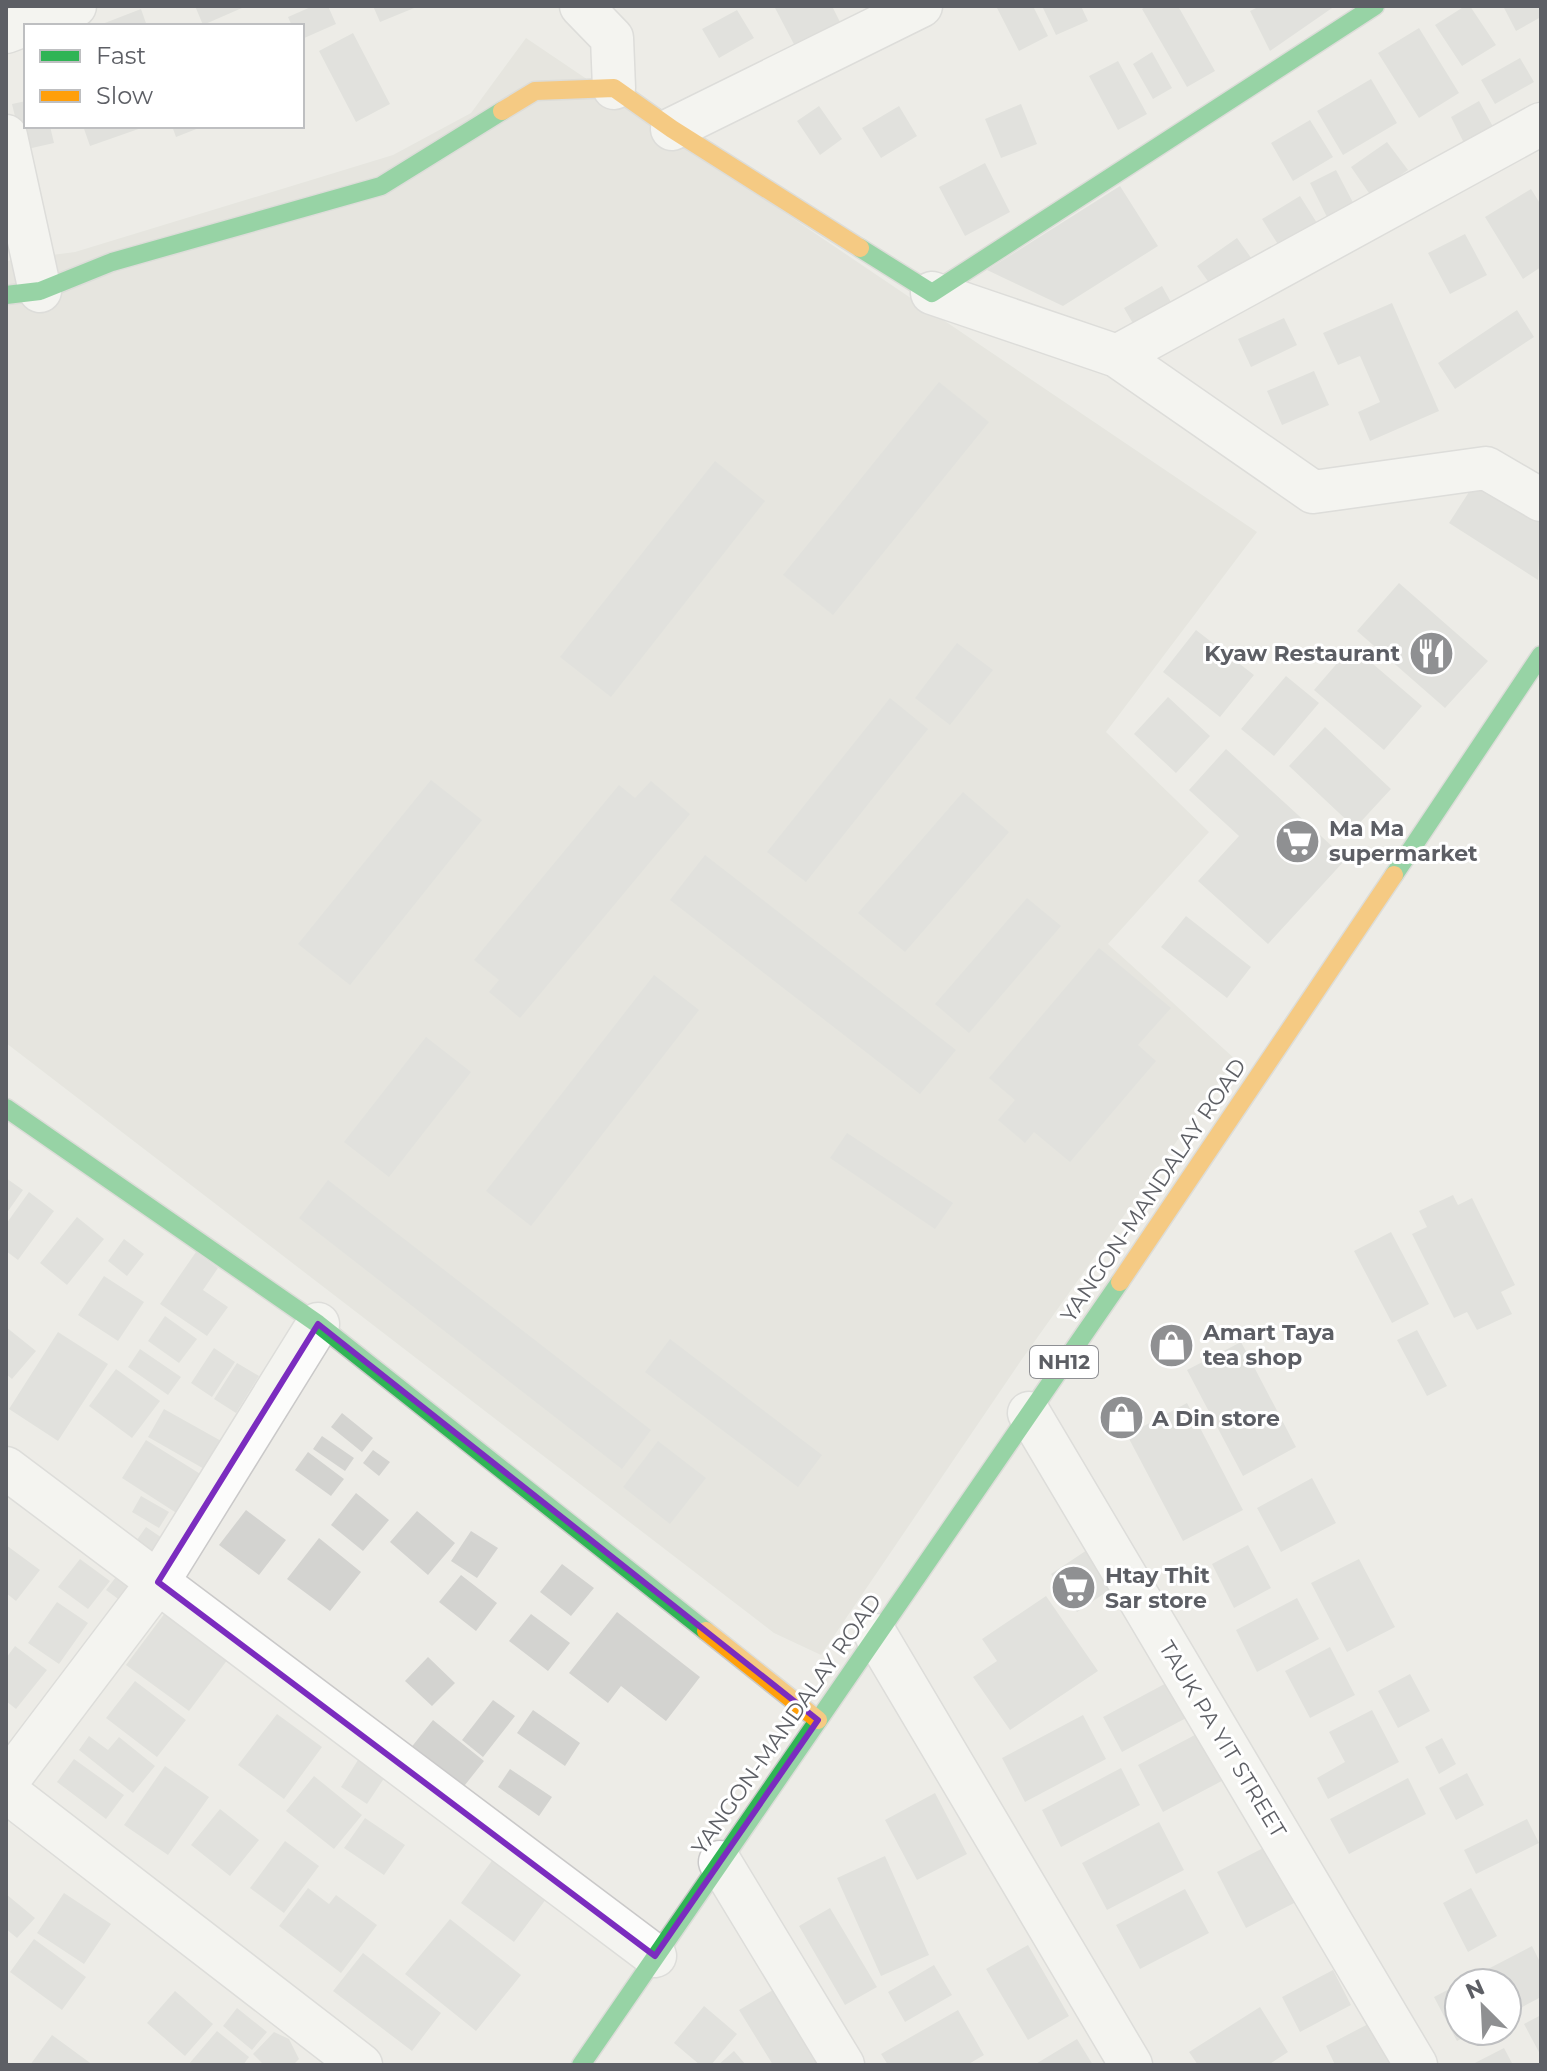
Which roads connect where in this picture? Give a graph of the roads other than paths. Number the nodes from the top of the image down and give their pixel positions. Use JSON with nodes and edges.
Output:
{"nodes":[{"id":1,"x":75,"y":6,"type":"edge"},
{"id":2,"x":581,"y":6,"type":"edge"},
{"id":3,"x":921,"y":6,"type":"edge"},
{"id":4,"x":1375,"y":6,"type":"edge"},
{"id":5,"x":27,"y":24,"type":"edge"},
{"id":6,"x":614,"y":88,"type":"junction"},
{"id":7,"x":1541,"y":124,"type":"edge"},
{"id":8,"x":672,"y":129,"type":"junction"},
{"id":9,"x":6,"y":136,"type":"edge"},
{"id":10,"x":23,"y":293,"type":"edge"},
{"id":11,"x":932,"y":293,"type":"junction"},
{"id":12,"x":1117,"y":356,"type":"junction"},
{"id":13,"x":1541,"y":500,"type":"edge"},
{"id":14,"x":1541,"y":655,"type":"edge"},
{"id":15,"x":6,"y":1108,"type":"edge"},
{"id":16,"x":318,"y":1324,"type":"junction"},
{"id":17,"x":1029,"y":1413,"type":"junction"},
{"id":18,"x":6,"y":1468,"type":"edge"},
{"id":19,"x":158,"y":1582,"type":"junction"},
{"id":20,"x":876,"y":1635,"type":"junction"},
{"id":21,"x":818,"y":1720,"type":"junction"},
{"id":22,"x":6,"y":1783,"type":"edge"},
{"id":23,"x":6,"y":1791,"type":"edge"},
{"id":24,"x":720,"y":1862,"type":"junction"},
{"id":25,"x":655,"y":1956,"type":"junction"},
{"id":26,"x":361,"y":2065,"type":"edge"},
{"id":27,"x":581,"y":2065,"type":"edge"},
{"id":28,"x":843,"y":2065,"type":"edge"},
{"id":29,"x":1131,"y":2065,"type":"edge"},
{"id":30,"x":1416,"y":2065,"type":"edge"}],
"edges":[{"from":1,"to":5,"type":"street"},
{"from":2,"to":6,"type":"street"},
{"from":3,"to":8,"type":"street"},
{"from":4,"to":11,"type":"main road"},
{"from":6,"to":8,"type":"main road"},
{"from":6,"to":10,"type":"main road"},
{"from":7,"to":12,"type":"street"},
{"from":8,"to":11,"type":"main road"},
{"from":9,"to":10,"type":"street"},
{"from":11,"to":12,"type":"street"},
{"from":12,"to":13,"type":"street"},
{"from":14,"to":17,"type":"main road","name":"YANGON-MANDALAY ROAD","number":"NH12"},
{"from":15,"to":16,"type":"main road"},
{"from":16,"to":19,"type":"street"},
{"from":16,"to":21,"type":"main road"},
{"from":17,"to":20,"type":"main road","name":"YANGON-MANDALAY ROAD","number":"NH12"},
{"from":17,"to":30,"type":"street","name":"TAUK PA YIT STREET"},
{"from":18,"to":19,"type":"street"},
{"from":19,"to":22,"type":"street"},
{"from":19,"to":25,"type":"street"},
{"from":20,"to":21,"type":"main road","name":"YANGON-MANDALAY ROAD","number":"NH12"},
{"from":20,"to":29,"type":"street"},
{"from":21,"to":24,"type":"main road","name":"YANGON-MANDALAY ROAD","number":"NH12"},
{"from":23,"to":26,"type":"street"},
{"from":24,"to":25,"type":"main road","name":"YANGON-MANDALAY ROAD","number":"NH12"},
{"from":24,"to":28,"type":"street"},
{"from":25,"to":27,"type":"main road","name":"YANGON-MANDALAY ROAD","number":"NH12"}]}
